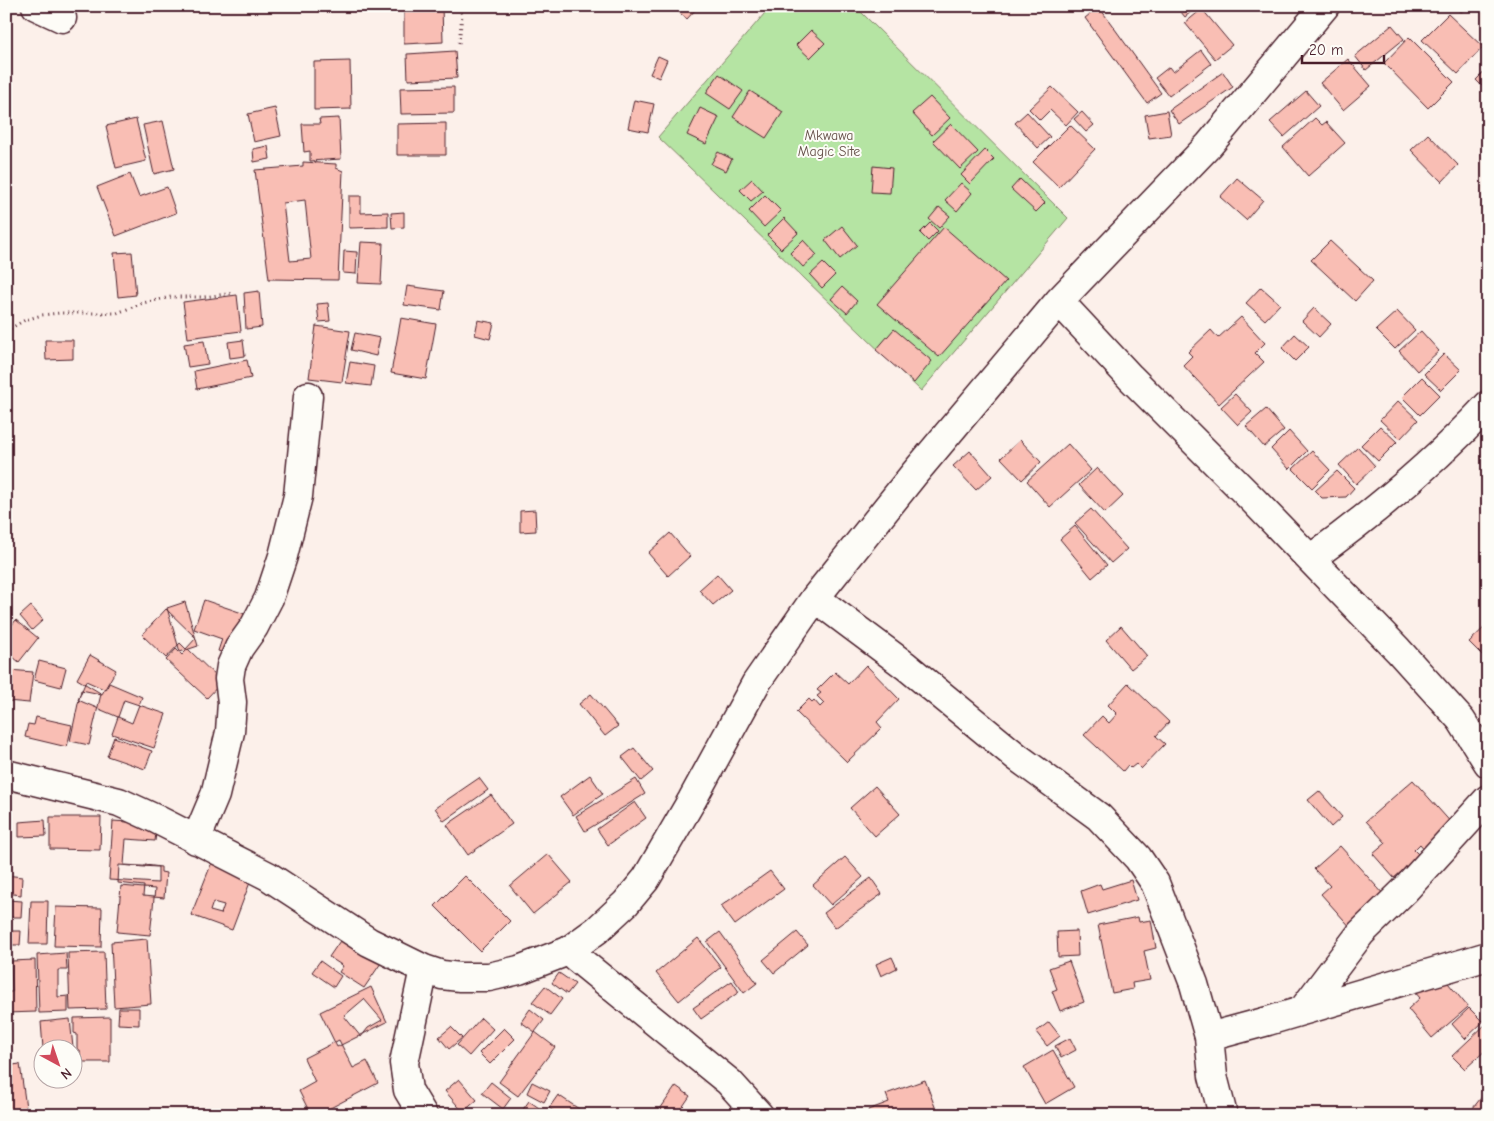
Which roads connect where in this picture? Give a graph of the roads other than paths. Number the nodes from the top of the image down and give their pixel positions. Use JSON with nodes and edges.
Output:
{"nodes":[{"id":1,"x":36,"y":6,"type":"edge"},
{"id":2,"x":1325,"y":6,"type":"edge"},
{"id":3,"x":62,"y":18,"type":"dead end"},
{"id":4,"x":1059,"y":301,"type":"junction"},
{"id":5,"x":308,"y":396,"type":"dead end"},
{"id":6,"x":1488,"y":405,"type":"edge"},
{"id":7,"x":1310,"y":559,"type":"junction"},
{"id":8,"x":815,"y":598,"type":"junction"},
{"id":9,"x":1488,"y":763,"type":"edge"},
{"id":10,"x":6,"y":774,"type":"edge"},
{"id":11,"x":1488,"y":799,"type":"edge"},
{"id":12,"x":196,"y":840,"type":"junction"},
{"id":13,"x":568,"y":951,"type":"junction"},
{"id":14,"x":1488,"y":956,"type":"edge"},
{"id":15,"x":424,"y":969,"type":"junction"},
{"id":16,"x":1302,"y":1011,"type":"junction"},
{"id":17,"x":1209,"y":1036,"type":"junction"},
{"id":18,"x":753,"y":1112,"type":"edge"},
{"id":19,"x":423,"y":1115,"type":"edge"},
{"id":20,"x":1223,"y":1115,"type":"edge"}],
"edges":[{"from":1,"to":3,"type":"street"},
{"from":2,"to":4,"type":"street"},
{"from":4,"to":7,"type":"street"},
{"from":4,"to":8,"type":"street"},
{"from":5,"to":12,"type":"street"},
{"from":6,"to":7,"type":"street"},
{"from":7,"to":9,"type":"street"},
{"from":8,"to":13,"type":"street"},
{"from":8,"to":17,"type":"street"},
{"from":10,"to":12,"type":"street"},
{"from":11,"to":16,"type":"street"},
{"from":12,"to":15,"type":"street"},
{"from":13,"to":15,"type":"street"},
{"from":13,"to":18,"type":"street"},
{"from":14,"to":16,"type":"street"},
{"from":15,"to":19,"type":"street"},
{"from":16,"to":17,"type":"street"},
{"from":17,"to":20,"type":"street"}]}
